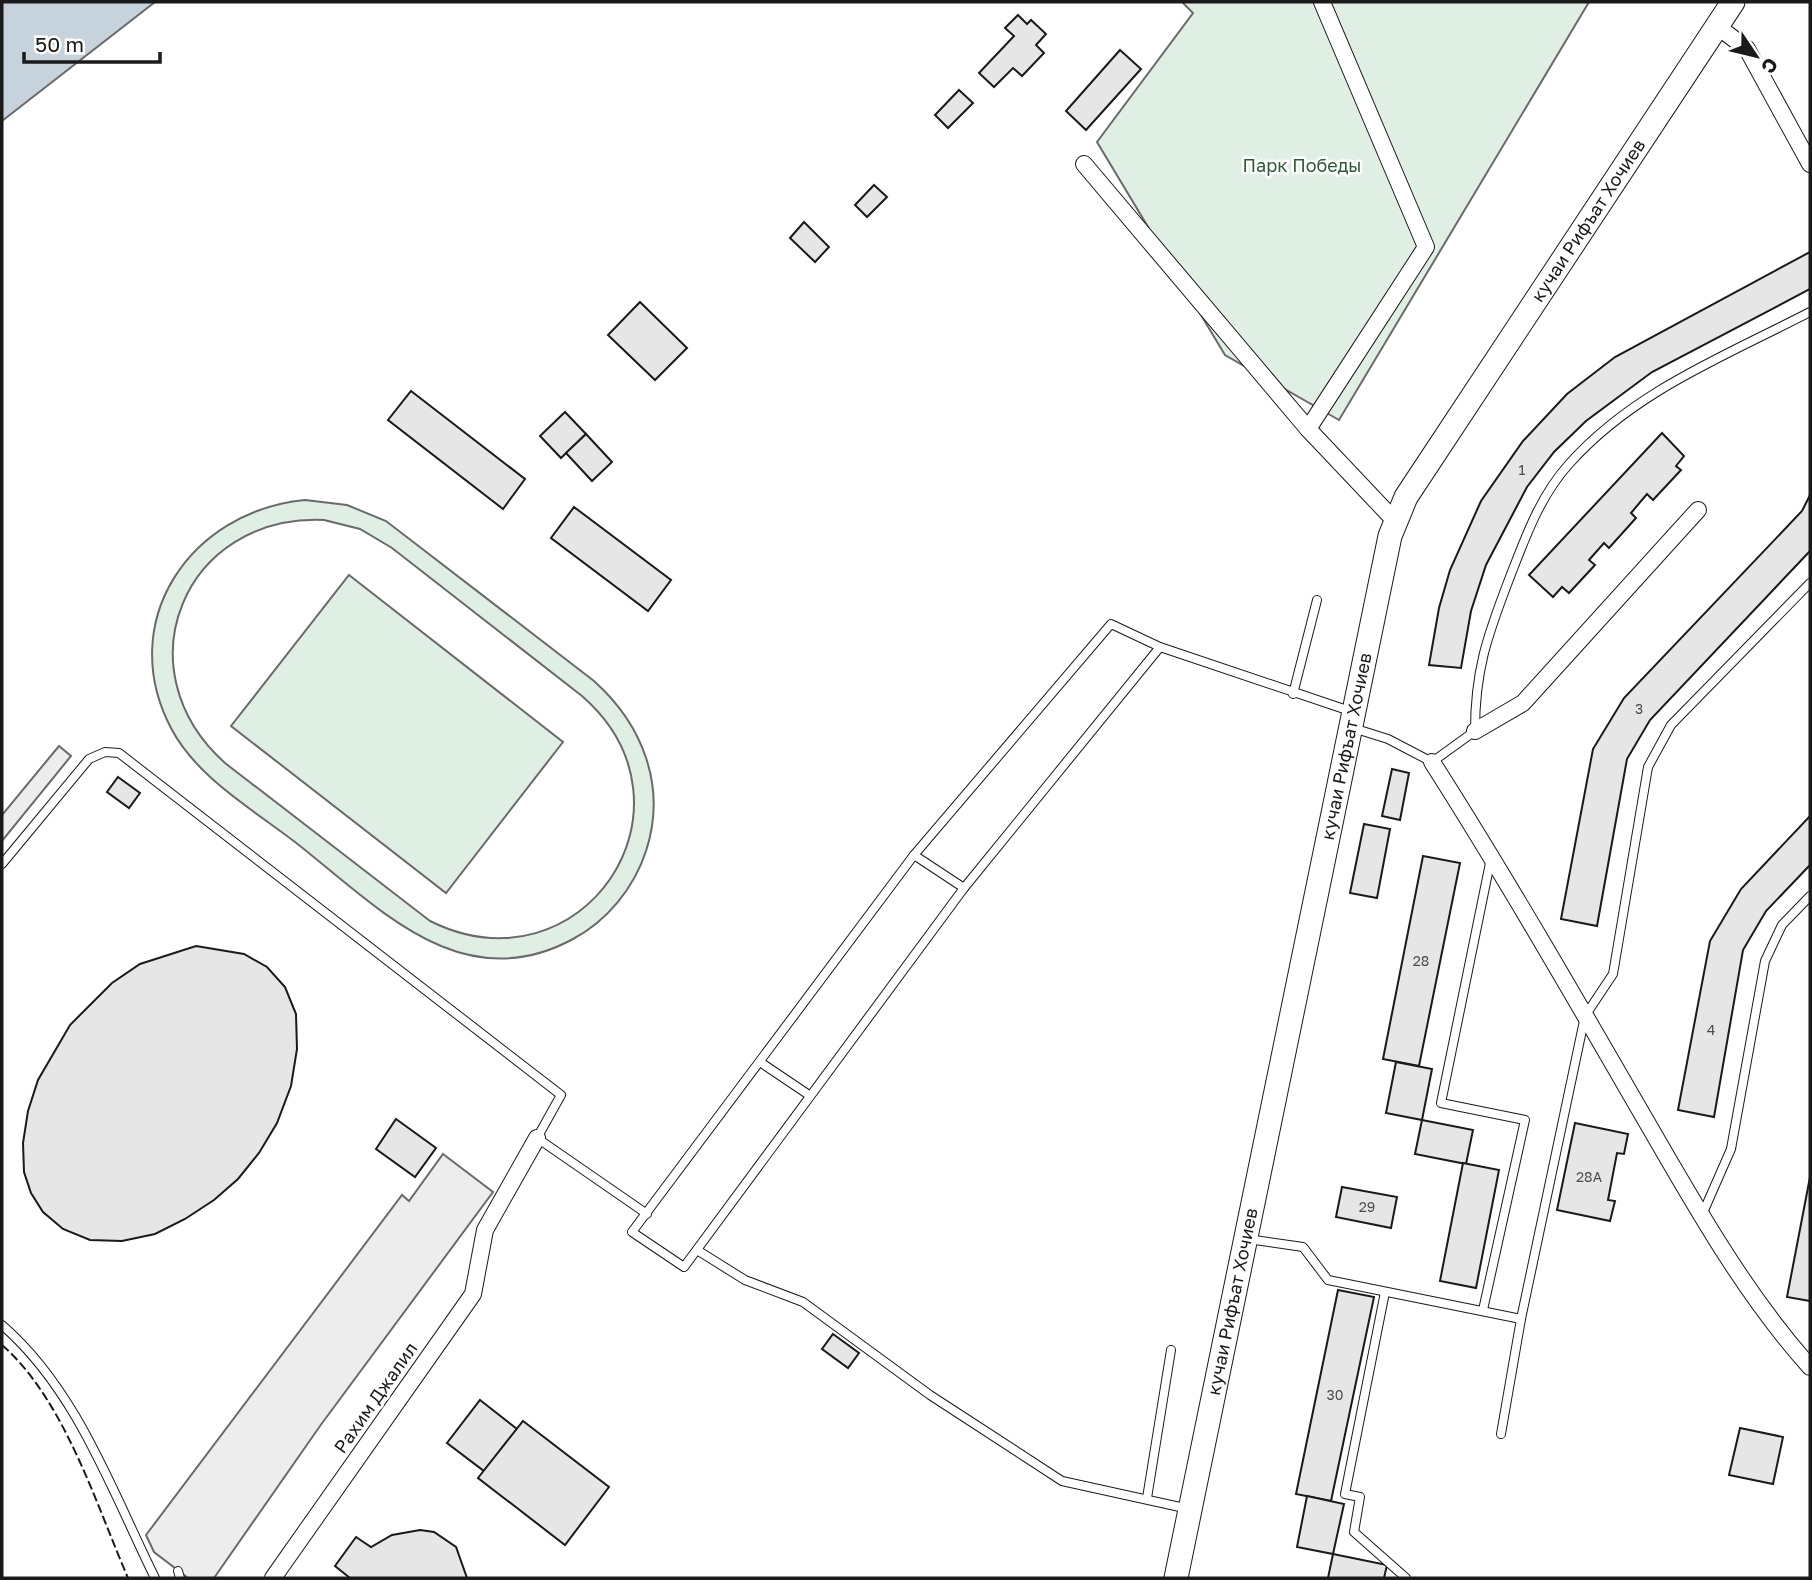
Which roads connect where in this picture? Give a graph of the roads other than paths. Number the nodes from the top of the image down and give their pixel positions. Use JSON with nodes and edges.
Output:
{"nodes":[{"id":1,"x":1322,"y":2,"type":"edge"},
{"id":2,"x":1733,"y":2,"type":"edge"},
{"id":3,"x":1717,"y":26,"type":"junction"},
{"id":4,"x":1084,"y":164,"type":"dead end"},
{"id":5,"x":1810,"y":164,"type":"edge"},
{"id":6,"x":1810,"y":312,"type":"edge"},
{"id":7,"x":1308,"y":429,"type":"junction"},
{"id":8,"x":1698,"y":510,"type":"dead end"},
{"id":9,"x":1396,"y":522,"type":"junction"},
{"id":10,"x":1810,"y":583,"type":"edge"},
{"id":11,"x":1317,"y":600,"type":"dead end"},
{"id":12,"x":1160,"y":647,"type":"junction"},
{"id":13,"x":1293,"y":694,"type":"junction"},
{"id":14,"x":1351,"y":719,"type":"junction"},
{"id":15,"x":1475,"y":731,"type":"junction"},
{"id":16,"x":1432,"y":762,"type":"junction"},
{"id":17,"x":914,"y":855,"type":"junction"},
{"id":18,"x":1492,"y":855,"type":"junction"},
{"id":19,"x":2,"y":864,"type":"edge"},
{"id":20,"x":964,"y":888,"type":"junction"},
{"id":21,"x":1810,"y":896,"type":"edge"},
{"id":22,"x":1585,"y":1016,"type":"junction"},
{"id":23,"x":760,"y":1062,"type":"junction"},
{"id":24,"x":809,"y":1095,"type":"junction"},
{"id":25,"x":537,"y":1138,"type":"junction"},
{"id":26,"x":647,"y":1213,"type":"junction"},
{"id":27,"x":1702,"y":1217,"type":"junction"},
{"id":28,"x":1244,"y":1239,"type":"junction"},
{"id":29,"x":696,"y":1250,"type":"junction"},
{"id":30,"x":1385,"y":1292,"type":"junction"},
{"id":31,"x":1483,"y":1310,"type":"junction"},
{"id":32,"x":1521,"y":1319,"type":"junction"},
{"id":33,"x":2,"y":1325,"type":"edge"},
{"id":34,"x":1171,"y":1350,"type":"dead end"},
{"id":35,"x":1810,"y":1367,"type":"edge"},
{"id":36,"x":1501,"y":1434,"type":"dead end"},
{"id":37,"x":1147,"y":1498,"type":"junction"},
{"id":38,"x":1190,"y":1510,"type":"junction"},
{"id":39,"x":155,"y":1578,"type":"edge"},
{"id":40,"x":273,"y":1578,"type":"edge"},
{"id":41,"x":1176,"y":1578,"type":"edge"},
{"id":42,"x":1406,"y":1578,"type":"edge"}],
"edges":[{"from":1,"to":7,"type":"street"},
{"from":2,"to":3,"type":"main road","name":"кучаи Рифъат Хочиев"},
{"from":3,"to":5,"type":"street"},
{"from":3,"to":9,"type":"main road","name":"кучаи Рифъат Хочиев"},
{"from":4,"to":7,"type":"street"},
{"from":6,"to":15,"type":"lane"},
{"from":7,"to":9,"type":"street"},
{"from":8,"to":15,"type":"street"},
{"from":9,"to":14,"type":"main road","name":"кучаи Рифъат Хочиев"},
{"from":10,"to":22,"type":"lane"},
{"from":11,"to":13,"type":"lane"},
{"from":12,"to":13,"type":"lane"},
{"from":12,"to":17,"type":"lane"},
{"from":12,"to":20,"type":"lane"},
{"from":13,"to":14,"type":"lane"},
{"from":14,"to":16,"type":"lane"},
{"from":14,"to":28,"type":"main road","name":"кучаи Рифъат Хочиев"},
{"from":15,"to":16,"type":"lane"},
{"from":16,"to":18,"type":"street"},
{"from":17,"to":20,"type":"lane"},
{"from":17,"to":23,"type":"lane"},
{"from":18,"to":22,"type":"street"},
{"from":18,"to":31,"type":"lane"},
{"from":19,"to":25,"type":"lane"},
{"from":20,"to":24,"type":"lane"},
{"from":21,"to":27,"type":"lane"},
{"from":22,"to":27,"type":"street"},
{"from":22,"to":32,"type":"lane"},
{"from":23,"to":24,"type":"lane"},
{"from":23,"to":26,"type":"lane"},
{"from":24,"to":29,"type":"lane"},
{"from":25,"to":26,"type":"lane"},
{"from":25,"to":40,"type":"street","name":"Рахим Джалил"},
{"from":26,"to":29,"type":"lane"},
{"from":27,"to":35,"type":"street"},
{"from":28,"to":30,"type":"lane"},
{"from":28,"to":38,"type":"main road","name":"кучаи Рифъат Хочиев"},
{"from":29,"to":37,"type":"lane"},
{"from":30,"to":31,"type":"lane"},
{"from":30,"to":42,"type":"lane"},
{"from":31,"to":32,"type":"lane"},
{"from":32,"to":36,"type":"lane"},
{"from":33,"to":39,"type":"lane"},
{"from":34,"to":37,"type":"lane"},
{"from":37,"to":38,"type":"lane"},
{"from":38,"to":41,"type":"main road","name":"кучаи Рифъат Хочиев"}]}
